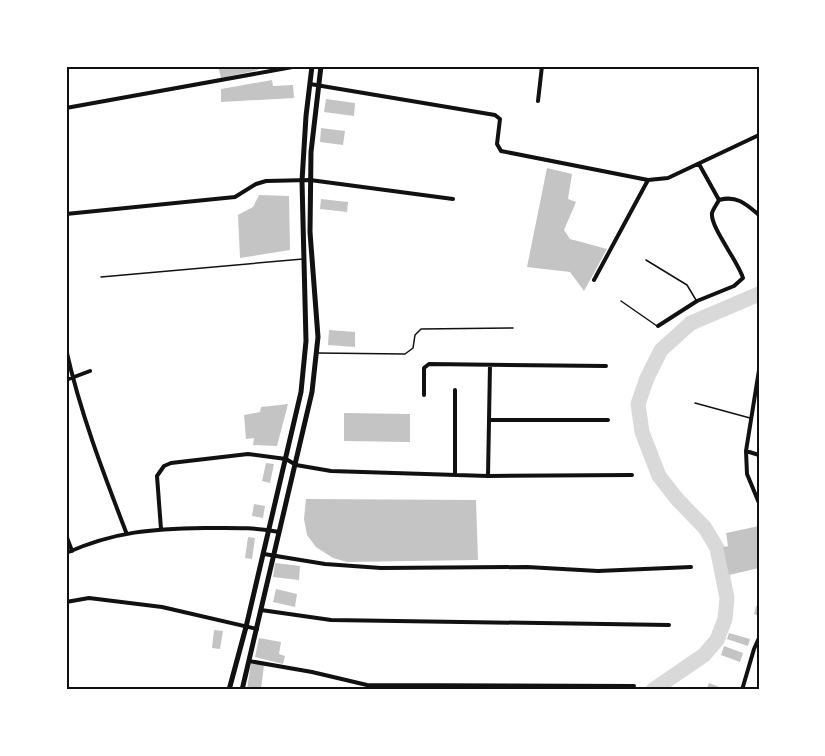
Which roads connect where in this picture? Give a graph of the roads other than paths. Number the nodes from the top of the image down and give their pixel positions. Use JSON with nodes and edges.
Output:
{"nodes":[{"id":1,"x":298,"y":66,"type":"edge"},
{"id":2,"x":312,"y":66,"type":"edge"},
{"id":3,"x":321,"y":66,"type":"edge"},
{"id":4,"x":542,"y":66,"type":"edge"},
{"id":5,"x":309,"y":84,"type":"junction"},
{"id":6,"x":317,"y":86,"type":"junction"},
{"id":7,"x":537,"y":101,"type":"dead end"},
{"id":8,"x":66,"y":108,"type":"edge"},
{"id":9,"x":759,"y":135,"type":"edge"},
{"id":10,"x":699,"y":164,"type":"junction"},
{"id":11,"x":310,"y":180,"type":"junction"},
{"id":12,"x":648,"y":180,"type":"junction"},
{"id":13,"x":302,"y":182,"type":"junction"},
{"id":14,"x":453,"y":199,"type":"dead end"},
{"id":15,"x":719,"y":201,"type":"junction"},
{"id":16,"x":66,"y":214,"type":"edge"},
{"id":17,"x":759,"y":215,"type":"edge"},
{"id":18,"x":303,"y":259,"type":"junction"},
{"id":19,"x":646,"y":260,"type":"dead end"},
{"id":20,"x":101,"y":278,"type":"dead end"},
{"id":21,"x":594,"y":280,"type":"dead end"},
{"id":22,"x":621,"y":301,"type":"dead end"},
{"id":23,"x":697,"y":301,"type":"junction"},
{"id":24,"x":658,"y":326,"type":"joint"},
{"id":25,"x":513,"y":328,"type":"dead end"},
{"id":26,"x":66,"y":349,"type":"edge"},
{"id":27,"x":316,"y":353,"type":"junction"},
{"id":28,"x":490,"y":365,"type":"junction"},
{"id":29,"x":606,"y":366,"type":"dead end"},
{"id":30,"x":759,"y":370,"type":"edge"},
{"id":31,"x":90,"y":371,"type":"dead end"},
{"id":32,"x":72,"y":377,"type":"junction"},
{"id":33,"x":66,"y":380,"type":"edge"},
{"id":34,"x":455,"y":390,"type":"dead end"},
{"id":35,"x":424,"y":395,"type":"dead end"},
{"id":36,"x":695,"y":403,"type":"dead end"},
{"id":37,"x":751,"y":418,"type":"junction"},
{"id":38,"x":490,"y":420,"type":"junction"},
{"id":39,"x":608,"y":420,"type":"dead end"},
{"id":40,"x":746,"y":452,"type":"junction"},
{"id":41,"x":759,"y":454,"type":"edge"},
{"id":42,"x":286,"y":459,"type":"junction"},
{"id":43,"x":296,"y":465,"type":"junction"},
{"id":44,"x":455,"y":475,"type":"junction"},
{"id":45,"x":632,"y":475,"type":"dead end"},
{"id":46,"x":488,"y":476,"type":"junction"},
{"id":47,"x":759,"y":503,"type":"edge"},
{"id":48,"x":162,"y":529,"type":"junction"},
{"id":49,"x":269,"y":530,"type":"junction"},
{"id":50,"x":126,"y":532,"type":"junction"},
{"id":51,"x":280,"y":532,"type":"junction"},
{"id":52,"x":66,"y":535,"type":"edge"},
{"id":53,"x":72,"y":550,"type":"junction"},
{"id":54,"x":66,"y":553,"type":"edge"},
{"id":55,"x":264,"y":554,"type":"junction"},
{"id":56,"x":274,"y":556,"type":"junction"},
{"id":57,"x":691,"y":567,"type":"dead end"},
{"id":58,"x":66,"y":602,"type":"edge"},
{"id":59,"x":261,"y":610,"type":"junction"},
{"id":60,"x":669,"y":625,"type":"dead end"},
{"id":61,"x":246,"y":627,"type":"junction"},
{"id":62,"x":257,"y":629,"type":"junction"},
{"id":63,"x":759,"y":638,"type":"edge"},
{"id":64,"x":249,"y":661,"type":"junction"},
{"id":65,"x":634,"y":686,"type":"dead end"},
{"id":66,"x":229,"y":690,"type":"edge"},
{"id":67,"x":242,"y":690,"type":"edge"},
{"id":68,"x":742,"y":690,"type":"edge"}],
"edges":[{"from":1,"to":8,"type":"street"},
{"from":2,"to":5,"type":"main road"},
{"from":3,"to":6,"type":"main road"},
{"from":4,"to":7,"type":"street"},
{"from":5,"to":6,"type":"street"},
{"from":5,"to":13,"type":"main road"},
{"from":6,"to":11,"type":"main road"},
{"from":6,"to":12,"type":"street"},
{"from":9,"to":10,"type":"street"},
{"from":10,"to":12,"type":"street"},
{"from":10,"to":15,"type":"street"},
{"from":11,"to":13,"type":"street"},
{"from":11,"to":14,"type":"street"},
{"from":11,"to":27,"type":"main road"},
{"from":12,"to":21,"type":"street"},
{"from":13,"to":16,"type":"street"},
{"from":13,"to":18,"type":"main road"},
{"from":15,"to":17,"type":"street"},
{"from":15,"to":23,"type":"street"},
{"from":18,"to":20,"type":"lane"},
{"from":18,"to":42,"type":"main road"},
{"from":19,"to":23,"type":"lane"},
{"from":22,"to":24,"type":"lane"},
{"from":23,"to":24,"type":"street"},
{"from":25,"to":27,"type":"lane"},
{"from":26,"to":32,"type":"street"},
{"from":27,"to":43,"type":"main road"},
{"from":28,"to":29,"type":"street"},
{"from":28,"to":35,"type":"street"},
{"from":28,"to":38,"type":"street"},
{"from":30,"to":37,"type":"street"},
{"from":31,"to":32,"type":"street"},
{"from":32,"to":33,"type":"street"},
{"from":32,"to":50,"type":"street"},
{"from":34,"to":44,"type":"street"},
{"from":36,"to":37,"type":"lane"},
{"from":37,"to":40,"type":"street"},
{"from":38,"to":39,"type":"street"},
{"from":38,"to":46,"type":"street"},
{"from":40,"to":41,"type":"street"},
{"from":40,"to":47,"type":"street"},
{"from":42,"to":43,"type":"street"},
{"from":42,"to":48,"type":"street"},
{"from":42,"to":49,"type":"main road"},
{"from":43,"to":44,"type":"street"},
{"from":43,"to":51,"type":"main road"},
{"from":44,"to":46,"type":"street"},
{"from":45,"to":46,"type":"street"},
{"from":48,"to":49,"type":"street"},
{"from":48,"to":50,"type":"street"},
{"from":49,"to":51,"type":"street"},
{"from":49,"to":55,"type":"main road"},
{"from":50,"to":53,"type":"street"},
{"from":51,"to":56,"type":"main road"},
{"from":52,"to":53,"type":"street"},
{"from":53,"to":54,"type":"street"},
{"from":55,"to":56,"type":"street"},
{"from":55,"to":61,"type":"main road"},
{"from":56,"to":57,"type":"street"},
{"from":56,"to":59,"type":"main road"},
{"from":58,"to":61,"type":"street"},
{"from":59,"to":60,"type":"street"},
{"from":59,"to":62,"type":"main road"},
{"from":61,"to":62,"type":"street"},
{"from":61,"to":66,"type":"main road"},
{"from":62,"to":64,"type":"main road"},
{"from":63,"to":68,"type":"street"},
{"from":64,"to":65,"type":"street"},
{"from":64,"to":67,"type":"main road"}]}
